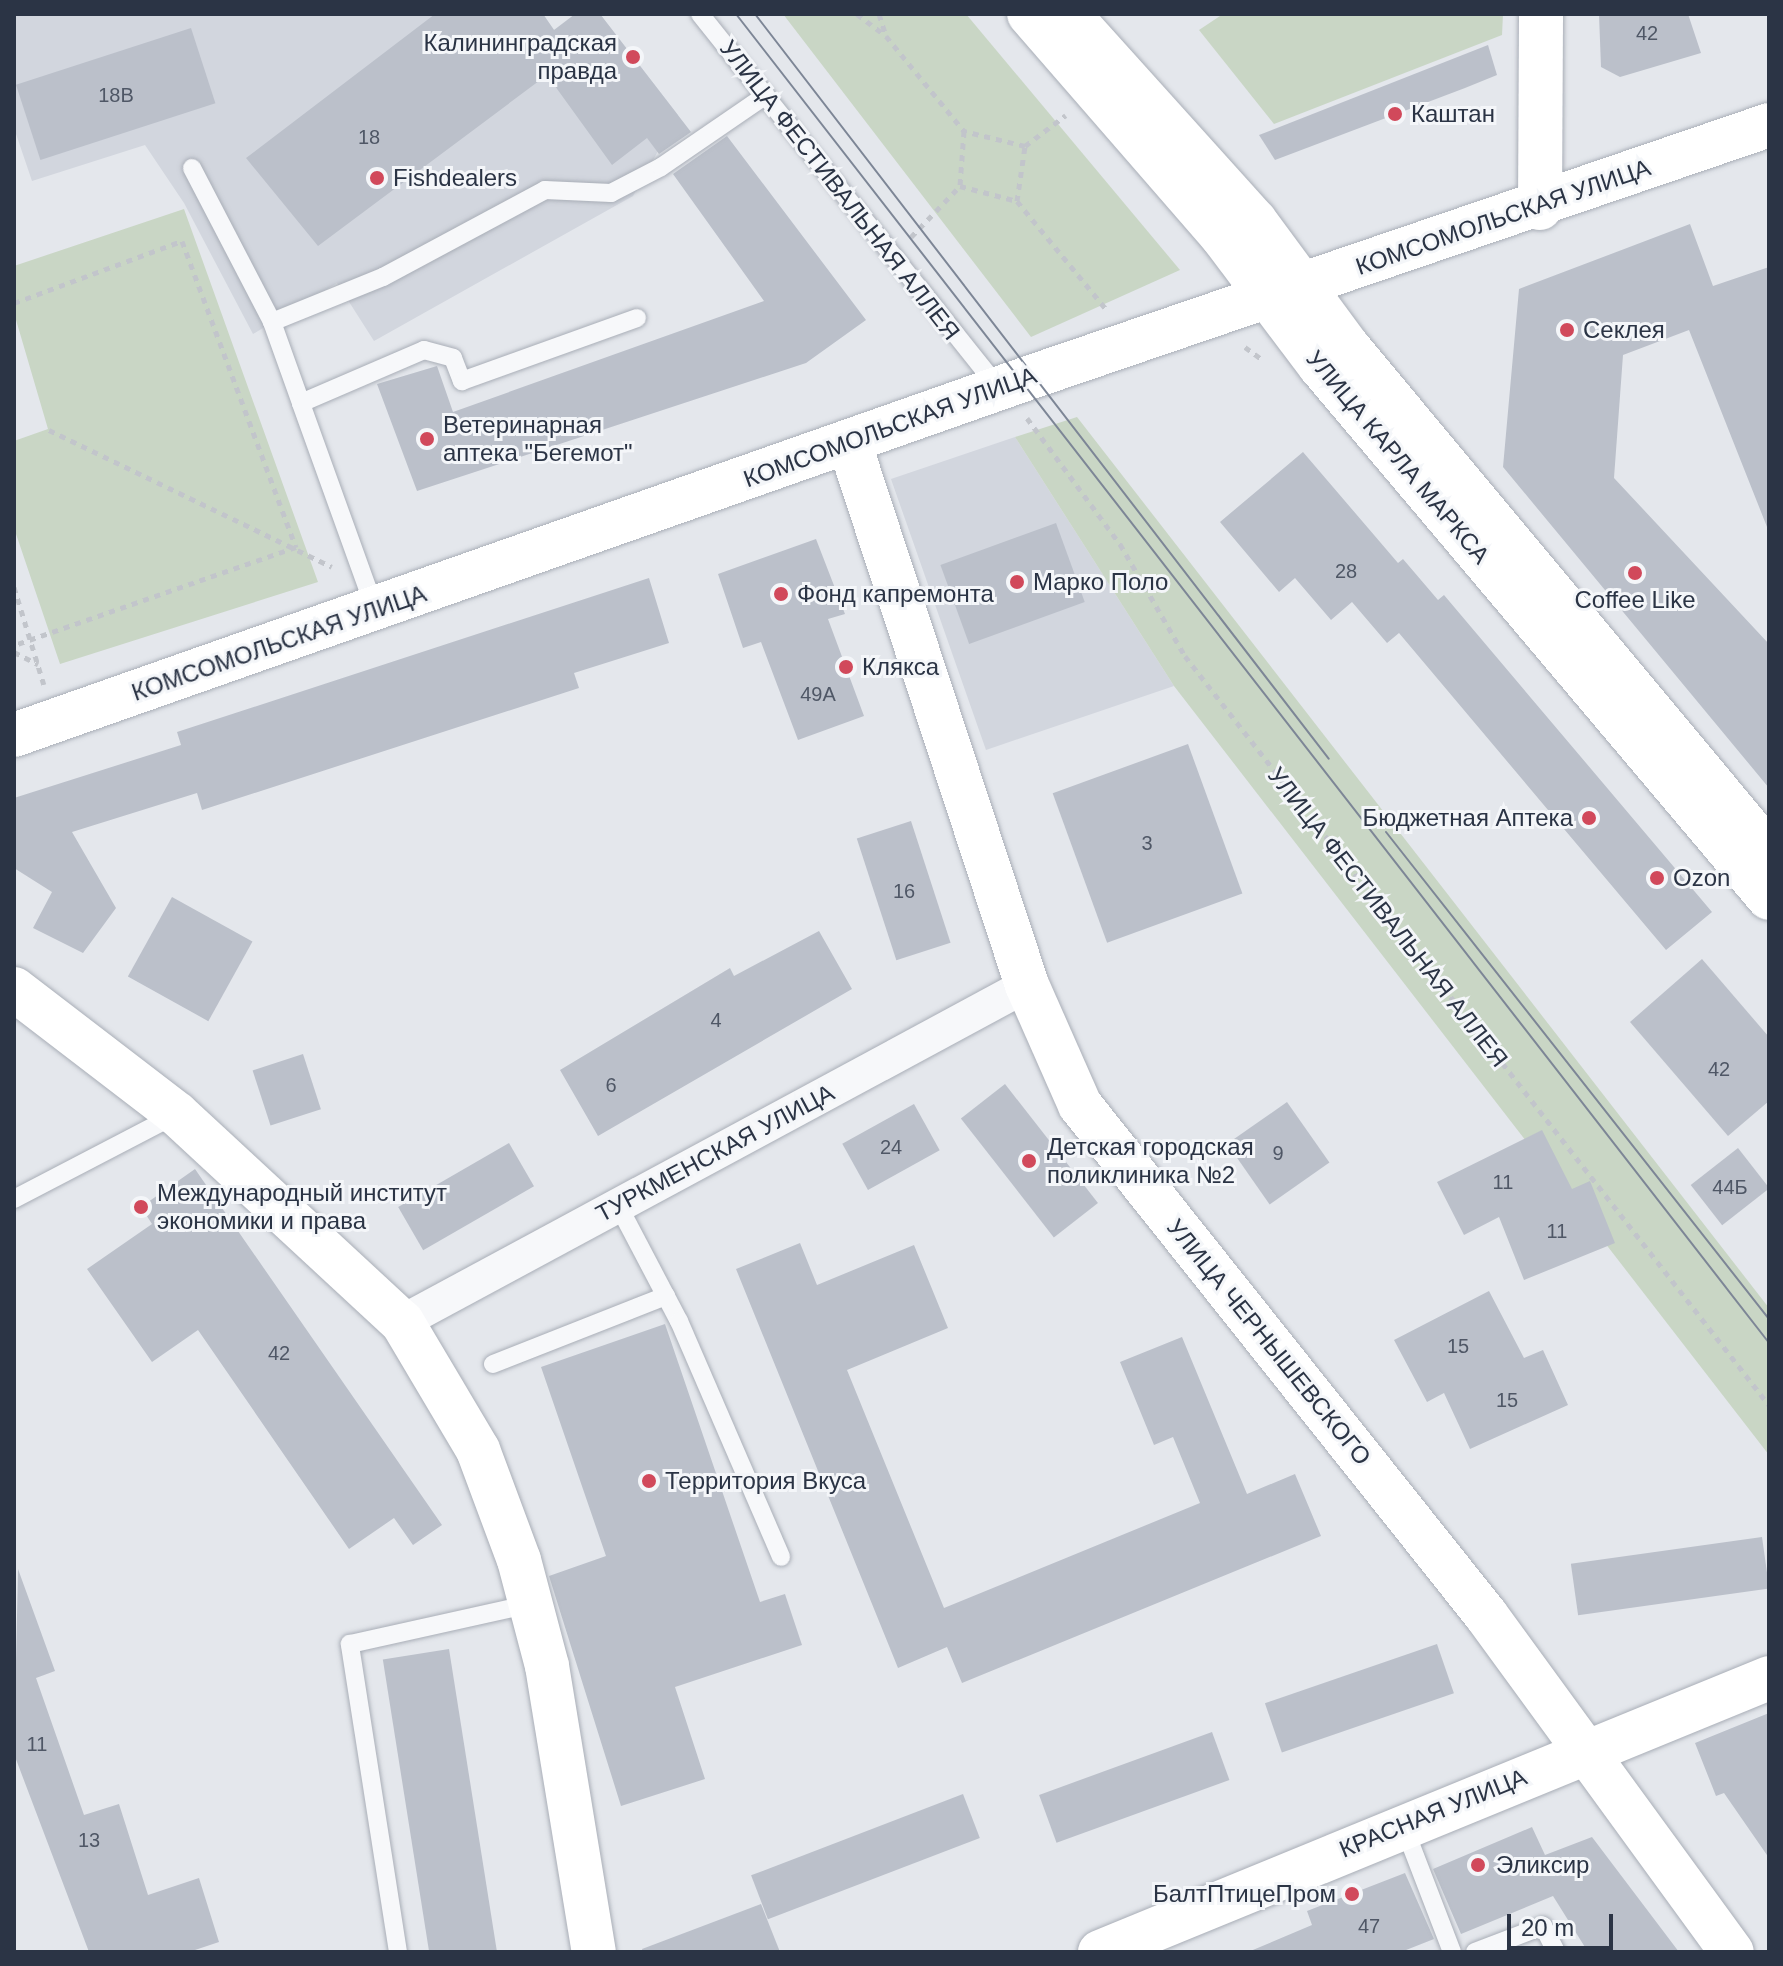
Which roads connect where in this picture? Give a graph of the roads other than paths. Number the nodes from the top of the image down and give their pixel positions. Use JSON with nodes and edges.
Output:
{"nodes":[{"id":1,"x":700,"y":14,"type":"edge"},
{"id":2,"x":1029,"y":14,"type":"edge"},
{"id":3,"x":1069,"y":14,"type":"edge"},
{"id":4,"x":1541,"y":14,"type":"edge"},
{"id":5,"x":766,"y":95,"type":"junction"},
{"id":6,"x":1769,"y":125,"type":"edge"},
{"id":7,"x":192,"y":168,"type":"dead end"},
{"id":8,"x":1540,"y":208,"type":"junction"},
{"id":9,"x":1286,"y":290,"type":"junction"},
{"id":10,"x":637,"y":318,"type":"dead end"},
{"id":11,"x":272,"y":322,"type":"junction"},
{"id":12,"x":1001,"y":390,"type":"junction"},
{"id":13,"x":301,"y":403,"type":"junction"},
{"id":14,"x":849,"y":442,"type":"junction"},
{"id":15,"x":375,"y":609,"type":"junction"},
{"id":16,"x":14,"y":735,"type":"edge"},
{"id":17,"x":1769,"y":851,"type":"edge"},
{"id":18,"x":1769,"y":898,"type":"edge"},
{"id":19,"x":1027,"y":985,"type":"junction"},
{"id":20,"x":14,"y":989,"type":"edge"},
{"id":21,"x":177,"y":1114,"type":"junction"},
{"id":22,"x":14,"y":1199,"type":"edge"},
{"id":23,"x":618,"y":1205,"type":"junction"},
{"id":24,"x":666,"y":1296,"type":"junction"},
{"id":25,"x":402,"y":1322,"type":"junction"},
{"id":26,"x":493,"y":1364,"type":"dead end"},
{"id":27,"x":781,"y":1557,"type":"dead end"},
{"id":28,"x":530,"y":1604,"type":"junction"},
{"id":29,"x":1769,"y":1678,"type":"edge"},
{"id":30,"x":1583,"y":1752,"type":"junction"},
{"id":31,"x":1403,"y":1825,"type":"junction"},
{"id":32,"x":398,"y":1952,"type":"edge"},
{"id":33,"x":594,"y":1952,"type":"edge"},
{"id":34,"x":1100,"y":1952,"type":"edge"},
{"id":35,"x":1452,"y":1952,"type":"edge"},
{"id":36,"x":1475,"y":1952,"type":"edge"},
{"id":37,"x":1556,"y":1952,"type":"edge"},
{"id":38,"x":1732,"y":1952,"type":"edge"}],
"edges":[{"from":1,"to":5,"type":"lane","name":"УЛИЦА ФЕСТИВАЛЬНАЯ АЛЛЕЯ"},
{"from":2,"to":9,"type":"main road","name":"УЛИЦА КАРЛА МАРКСА"},
{"from":3,"to":9,"type":"main road","name":"УЛИЦА КАРЛА МАРКСА"},
{"from":4,"to":8,"type":"main road"},
{"from":5,"to":11,"type":"lane"},
{"from":5,"to":12,"type":"lane","name":"УЛИЦА ФЕСТИВАЛЬНАЯ АЛЛЕЯ"},
{"from":6,"to":8,"type":"main road","name":"КОМСОМОЛЬСКАЯ УЛИЦА"},
{"from":7,"to":11,"type":"lane"},
{"from":8,"to":9,"type":"main road","name":"КОМСОМОЛЬСКАЯ УЛИЦА"},
{"from":9,"to":12,"type":"main road","name":"КОМСОМОЛЬСКАЯ УЛИЦА"},
{"from":9,"to":17,"type":"main road","name":"УЛИЦА КАРЛА МАРКСА"},
{"from":9,"to":18,"type":"main road","name":"УЛИЦА КАРЛА МАРКСА"},
{"from":10,"to":13,"type":"lane"},
{"from":11,"to":13,"type":"lane"},
{"from":12,"to":14,"type":"main road","name":"КОМСОМОЛЬСКАЯ УЛИЦА"},
{"from":13,"to":15,"type":"lane"},
{"from":14,"to":15,"type":"main road","name":"КОМСОМОЛЬСКАЯ УЛИЦА"},
{"from":14,"to":19,"type":"main road","name":"УЛИЦА ЧЕРНЫШЕВСКОГО"},
{"from":15,"to":16,"type":"main road","name":"КОМСОМОЛЬСКАЯ УЛИЦА"},
{"from":19,"to":23,"type":"street","name":"ТУРКМЕНСКАЯ УЛИЦА"},
{"from":19,"to":30,"type":"main road","name":"УЛИЦА ЧЕРНЫШЕВСКОГО"},
{"from":20,"to":21,"type":"main road"},
{"from":21,"to":22,"type":"lane"},
{"from":21,"to":25,"type":"main road"},
{"from":23,"to":24,"type":"lane"},
{"from":23,"to":25,"type":"street","name":"ТУРКМЕНСКАЯ УЛИЦА"},
{"from":24,"to":26,"type":"lane"},
{"from":24,"to":27,"type":"lane"},
{"from":25,"to":28,"type":"main road"},
{"from":28,"to":32,"type":"lane"},
{"from":28,"to":33,"type":"main road"},
{"from":29,"to":30,"type":"main road","name":"КРАСНАЯ УЛИЦА"},
{"from":30,"to":31,"type":"main road","name":"КРАСНАЯ УЛИЦА"},
{"from":30,"to":38,"type":"main road","name":"УЛИЦА ЧЕРНЫШЕВСКОГО"},
{"from":31,"to":34,"type":"main road","name":"КРАСНАЯ УЛИЦА"},
{"from":31,"to":35,"type":"lane"},
{"from":36,"to":37,"type":"lane"}]}
